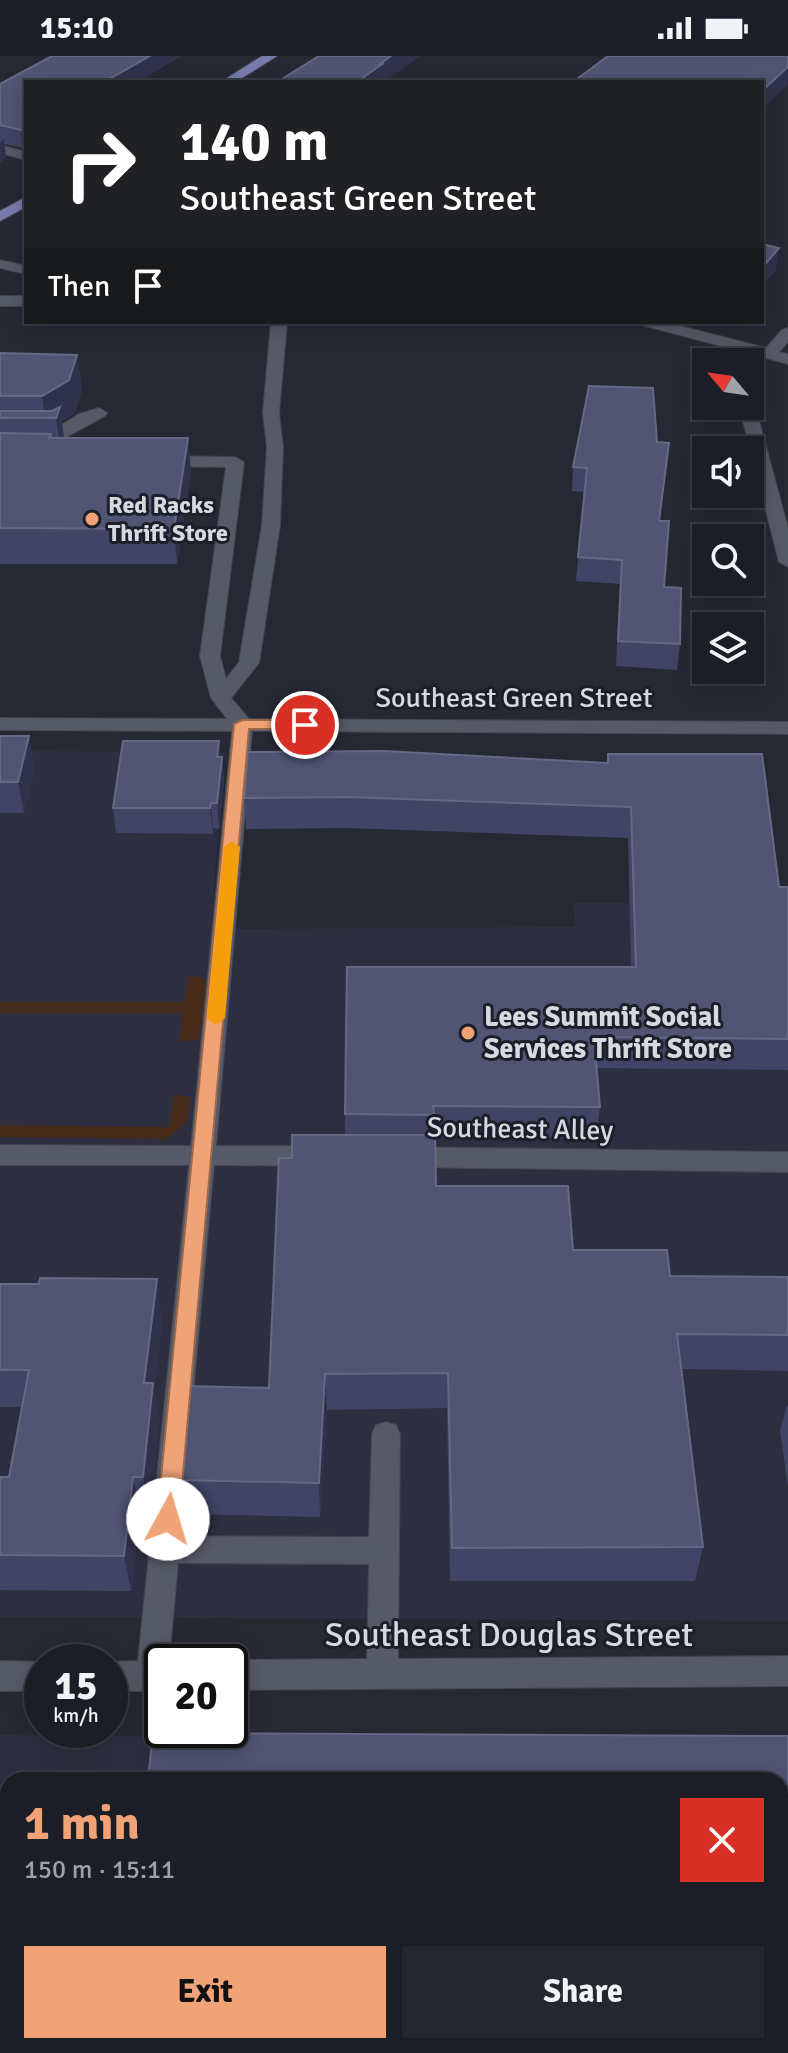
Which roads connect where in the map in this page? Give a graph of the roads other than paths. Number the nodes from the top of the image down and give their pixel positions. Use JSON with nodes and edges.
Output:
{"nodes":[{"id":1,"x":271,"y":56,"type":"edge"},
{"id":2,"x":230,"y":80,"type":"edge"},
{"id":3,"x":0,"y":149,"type":"edge"},
{"id":4,"x":24,"y":155,"type":"edge"},
{"id":5,"x":24,"y":202,"type":"edge"},
{"id":6,"x":0,"y":217,"type":"edge"},
{"id":7,"x":0,"y":264,"type":"edge"},
{"id":8,"x":24,"y":270,"type":"edge"},
{"id":9,"x":0,"y":301,"type":"edge"},
{"id":10,"x":24,"y":301,"type":"edge"},
{"id":11,"x":279,"y":324,"type":"edge"},
{"id":12,"x":655,"y":324,"type":"edge"},
{"id":13,"x":788,"y":333,"type":"edge"},
{"id":14,"x":731,"y":344,"type":"junction"},
{"id":15,"x":732,"y":348,"type":"edge"},
{"id":16,"x":769,"y":354,"type":"junction"},
{"id":17,"x":788,"y":359,"type":"edge"},
{"id":18,"x":99,"y":413,"type":"dead end"},
{"id":19,"x":751,"y":420,"type":"edge"},
{"id":20,"x":0,"y":438,"type":"edge"},
{"id":21,"x":141,"y":461,"type":"edge"},
{"id":22,"x":788,"y":562,"type":"edge"},
{"id":23,"x":221,"y":698,"type":"junction"},
{"id":24,"x":0,"y":724,"type":"edge"},
{"id":25,"x":242,"y":724,"type":"junction"},
{"id":26,"x":788,"y":728,"type":"edge"},
{"id":27,"x":0,"y":1155,"type":"edge"},
{"id":28,"x":204,"y":1155,"type":"junction"},
{"id":29,"x":346,"y":1157,"type":"edge"},
{"id":30,"x":377,"y":1157,"type":"edge"},
{"id":31,"x":788,"y":1162,"type":"edge"},
{"id":32,"x":386,"y":1434,"type":"dead end"},
{"id":33,"x":165,"y":1549,"type":"junction"},
{"id":34,"x":383,"y":1551,"type":"junction"},
{"id":35,"x":159,"y":1644,"type":"edge"},
{"id":36,"x":788,"y":1671,"type":"edge"},
{"id":37,"x":382,"y":1674,"type":"junction"},
{"id":38,"x":248,"y":1675,"type":"edge"},
{"id":39,"x":0,"y":1676,"type":"edge"},
{"id":40,"x":24,"y":1676,"type":"edge"}],
"edges":[{"from":1,"to":2,"type":"main road"},
{"from":3,"to":4,"type":"street"},
{"from":5,"to":6,"type":"main road"},
{"from":7,"to":8,"type":"street"},
{"from":9,"to":10,"type":"street"},
{"from":11,"to":23,"type":"street"},
{"from":12,"to":14,"type":"street"},
{"from":13,"to":16,"type":"street"},
{"from":14,"to":15,"type":"street"},
{"from":14,"to":16,"type":"street"},
{"from":16,"to":17,"type":"street"},
{"from":18,"to":20,"type":"street"},
{"from":19,"to":22,"type":"street"},
{"from":21,"to":23,"type":"street"},
{"from":23,"to":25,"type":"street"},
{"from":24,"to":25,"type":"street","name":"Southeast Green Street"},
{"from":25,"to":26,"type":"street","name":"Southeast Green Street"},
{"from":25,"to":28,"type":"street"},
{"from":27,"to":28,"type":"street"},
{"from":28,"to":29,"type":"street"},
{"from":28,"to":33,"type":"street"},
{"from":30,"to":31,"type":"street","name":"Southeast Alley"},
{"from":32,"to":34,"type":"street"},
{"from":33,"to":34,"type":"street"},
{"from":33,"to":35,"type":"street"},
{"from":34,"to":37,"type":"street"},
{"from":36,"to":37,"type":"street","name":"Southeast Douglas Street"},
{"from":37,"to":38,"type":"street","name":"Southeast Douglas Street"},
{"from":39,"to":40,"type":"street"}]}
